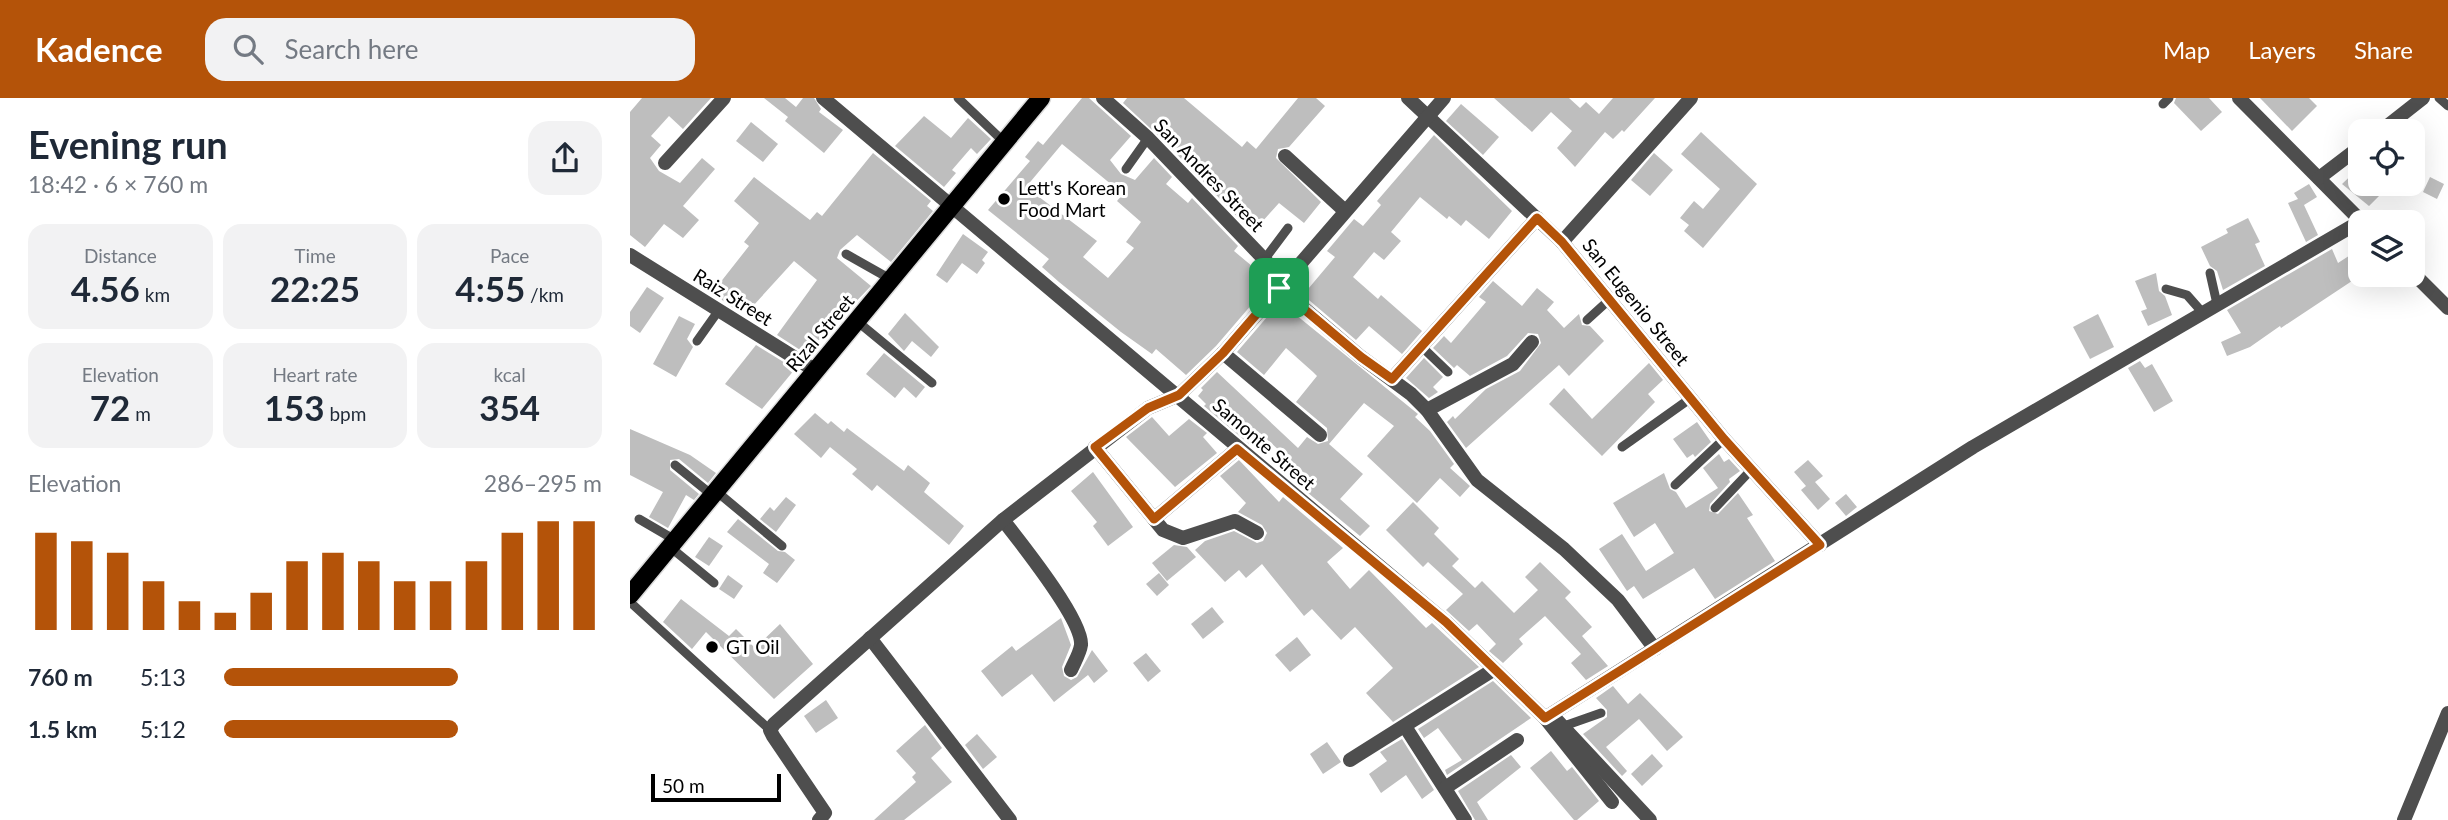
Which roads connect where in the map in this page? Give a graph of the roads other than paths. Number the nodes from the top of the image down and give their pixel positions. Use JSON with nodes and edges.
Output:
{"nodes":[{"id":1,"x":724,"y":98,"type":"edge"},
{"id":2,"x":823,"y":98,"type":"edge"},
{"id":3,"x":958,"y":98,"type":"edge"},
{"id":4,"x":1041,"y":98,"type":"edge"},
{"id":5,"x":1103,"y":98,"type":"edge"},
{"id":6,"x":1408,"y":98,"type":"edge"},
{"id":7,"x":1444,"y":98,"type":"edge"},
{"id":8,"x":1691,"y":98,"type":"edge"},
{"id":9,"x":2239,"y":98,"type":"edge"},
{"id":10,"x":2439,"y":98,"type":"edge"},
{"id":11,"x":2421,"y":99,"type":"edge"},
{"id":12,"x":2448,"y":106,"type":"edge"},
{"id":13,"x":1427,"y":116,"type":"junction"},
{"id":14,"x":2396,"y":119,"type":"edge"},
{"id":15,"x":1149,"y":138,"type":"junction"},
{"id":16,"x":1004,"y":142,"type":"junction"},
{"id":17,"x":1285,"y":156,"type":"dead end"},
{"id":18,"x":2348,"y":156,"type":"edge"},
{"id":19,"x":665,"y":163,"type":"dead end"},
{"id":20,"x":1126,"y":169,"type":"dead end"},
{"id":21,"x":2319,"y":178,"type":"junction"},
{"id":22,"x":953,"y":206,"type":"junction"},
{"id":23,"x":2350,"y":210,"type":"edge"},
{"id":24,"x":1345,"y":211,"type":"junction"},
{"id":25,"x":1537,"y":218,"type":"junction"},
{"id":26,"x":1288,"y":228,"type":"dead end"},
{"id":27,"x":2348,"y":230,"type":"edge"},
{"id":28,"x":1562,"y":242,"type":"junction"},
{"id":29,"x":846,"y":254,"type":"dead end"},
{"id":30,"x":630,"y":255,"type":"edge"},
{"id":31,"x":1264,"y":260,"type":"junction"},
{"id":32,"x":2210,"y":273,"type":"dead end"},
{"id":33,"x":892,"y":280,"type":"junction"},
{"id":34,"x":1282,"y":284,"type":"junction"},
{"id":35,"x":2425,"y":285,"type":"edge"},
{"id":36,"x":2166,"y":289,"type":"dead end"},
{"id":37,"x":1609,"y":300,"type":"junction"},
{"id":38,"x":2217,"y":303,"type":"junction"},
{"id":39,"x":2448,"y":308,"type":"edge"},
{"id":40,"x":719,"y":310,"type":"junction"},
{"id":41,"x":2203,"y":312,"type":"junction"},
{"id":42,"x":1587,"y":320,"type":"dead end"},
{"id":43,"x":858,"y":322,"type":"junction"},
{"id":44,"x":697,"y":341,"type":"dead end"},
{"id":45,"x":1532,"y":342,"type":"dead end"},
{"id":46,"x":1422,"y":347,"type":"junction"},
{"id":47,"x":1223,"y":353,"type":"junction"},
{"id":48,"x":816,"y":371,"type":"junction"},
{"id":49,"x":1448,"y":372,"type":"dead end"},
{"id":50,"x":1392,"y":379,"type":"junction"},
{"id":51,"x":932,"y":383,"type":"dead end"},
{"id":52,"x":1179,"y":395,"type":"junction"},
{"id":53,"x":1691,"y":398,"type":"junction"},
{"id":54,"x":1427,"y":410,"type":"junction"},
{"id":55,"x":1320,"y":435,"type":"dead end"},
{"id":56,"x":1724,"y":439,"type":"junction"},
{"id":57,"x":1095,"y":447,"type":"junction"},
{"id":58,"x":1622,"y":447,"type":"dead end"},
{"id":59,"x":1237,"y":449,"type":"junction"},
{"id":60,"x":675,"y":465,"type":"dead end"},
{"id":61,"x":1752,"y":469,"type":"junction"},
{"id":62,"x":1675,"y":485,"type":"dead end"},
{"id":63,"x":714,"y":493,"type":"junction"},
{"id":64,"x":1715,"y":508,"type":"dead end"},
{"id":65,"x":639,"y":519,"type":"dead end"},
{"id":66,"x":1154,"y":519,"type":"junction"},
{"id":67,"x":1003,"y":520,"type":"junction"},
{"id":68,"x":1256,"y":533,"type":"dead end"},
{"id":69,"x":672,"y":543,"type":"junction"},
{"id":70,"x":1820,"y":545,"type":"junction"},
{"id":71,"x":782,"y":546,"type":"dead end"},
{"id":72,"x":714,"y":583,"type":"dead end"},
{"id":73,"x":630,"y":595,"type":"edge"},
{"id":74,"x":630,"y":602,"type":"edge"},
{"id":75,"x":870,"y":638,"type":"junction"},
{"id":76,"x":1655,"y":649,"type":"junction"},
{"id":77,"x":1071,"y":670,"type":"dead end"},
{"id":78,"x":1493,"y":670,"type":"junction"},
{"id":79,"x":1601,"y":713,"type":"dead end"},
{"id":80,"x":2448,"y":713,"type":"edge"},
{"id":81,"x":1548,"y":716,"type":"junction"},
{"id":82,"x":1564,"y":726,"type":"junction"},
{"id":83,"x":1406,"y":727,"type":"junction"},
{"id":84,"x":771,"y":730,"type":"junction"},
{"id":85,"x":1517,"y":740,"type":"dead end"},
{"id":86,"x":1350,"y":760,"type":"dead end"},
{"id":87,"x":1445,"y":788,"type":"junction"},
{"id":88,"x":1612,"y":802,"type":"dead end"},
{"id":89,"x":825,"y":818,"type":"edge"},
{"id":90,"x":1010,"y":820,"type":"edge"},
{"id":91,"x":1465,"y":820,"type":"edge"},
{"id":92,"x":1650,"y":820,"type":"edge"},
{"id":93,"x":2404,"y":820,"type":"edge"}],
"edges":[{"from":1,"to":19,"type":"street"},
{"from":2,"to":22,"type":"street","name":"Samonte Street"},
{"from":3,"to":16,"type":"lane"},
{"from":4,"to":16,"type":"main road","name":"Rizal Street"},
{"from":5,"to":15,"type":"street","name":"San Andres Street"},
{"from":6,"to":13,"type":"street","name":"San Eugenio Street"},
{"from":7,"to":13,"type":"street"},
{"from":8,"to":28,"type":"street"},
{"from":9,"to":21,"type":"street"},
{"from":10,"to":12,"type":"lane"},
{"from":11,"to":14,"type":"street"},
{"from":13,"to":24,"type":"street"},
{"from":13,"to":25,"type":"street","name":"San Eugenio Street"},
{"from":15,"to":20,"type":"lane"},
{"from":15,"to":31,"type":"street","name":"San Andres Street"},
{"from":16,"to":22,"type":"main road","name":"Rizal Street"},
{"from":17,"to":24,"type":"street"},
{"from":18,"to":21,"type":"street"},
{"from":21,"to":23,"type":"street"},
{"from":22,"to":33,"type":"main road","name":"Rizal Street"},
{"from":22,"to":52,"type":"street","name":"Samonte Street"},
{"from":24,"to":34,"type":"street"},
{"from":25,"to":28,"type":"street","name":"San Eugenio Street"},
{"from":25,"to":46,"type":"street"},
{"from":26,"to":31,"type":"lane"},
{"from":27,"to":38,"type":"street"},
{"from":28,"to":37,"type":"street","name":"San Eugenio Street"},
{"from":29,"to":33,"type":"lane"},
{"from":30,"to":40,"type":"street","name":"Raiz Street"},
{"from":31,"to":34,"type":"street","name":"San Andres Street"},
{"from":32,"to":38,"type":"lane"},
{"from":33,"to":43,"type":"main road","name":"Rizal Street"},
{"from":34,"to":47,"type":"street"},
{"from":34,"to":50,"type":"street","name":"San Andres Street"},
{"from":35,"to":39,"type":"street"},
{"from":36,"to":41,"type":"lane"},
{"from":37,"to":42,"type":"lane"},
{"from":37,"to":53,"type":"street","name":"San Eugenio Street"},
{"from":38,"to":41,"type":"street"},
{"from":40,"to":44,"type":"lane"},
{"from":40,"to":48,"type":"street","name":"Raiz Street"},
{"from":41,"to":70,"type":"street"},
{"from":43,"to":48,"type":"main road","name":"Rizal Street"},
{"from":43,"to":51,"type":"lane"},
{"from":45,"to":54,"type":"street"},
{"from":46,"to":49,"type":"lane"},
{"from":46,"to":50,"type":"street"},
{"from":47,"to":52,"type":"street"},
{"from":47,"to":55,"type":"street"},
{"from":48,"to":63,"type":"main road","name":"Rizal Street"},
{"from":50,"to":54,"type":"street","name":"San Andres Street"},
{"from":52,"to":57,"type":"street"},
{"from":52,"to":59,"type":"street","name":"Samonte Street"},
{"from":53,"to":56,"type":"street","name":"San Eugenio Street"},
{"from":53,"to":58,"type":"lane"},
{"from":54,"to":76,"type":"street","name":"San Andres Street"},
{"from":56,"to":61,"type":"street","name":"San Eugenio Street"},
{"from":56,"to":62,"type":"lane"},
{"from":57,"to":66,"type":"street"},
{"from":57,"to":67,"type":"street"},
{"from":59,"to":66,"type":"street"},
{"from":59,"to":78,"type":"street","name":"Samonte Street"},
{"from":60,"to":63,"type":"lane"},
{"from":61,"to":64,"type":"lane"},
{"from":61,"to":70,"type":"street","name":"San Eugenio Street"},
{"from":63,"to":69,"type":"main road","name":"Rizal Street"},
{"from":63,"to":71,"type":"lane"},
{"from":65,"to":69,"type":"lane"},
{"from":66,"to":68,"type":"street"},
{"from":67,"to":75,"type":"street"},
{"from":67,"to":77,"type":"street"},
{"from":69,"to":72,"type":"lane"},
{"from":69,"to":73,"type":"main road","name":"Rizal Street"},
{"from":70,"to":76,"type":"street"},
{"from":74,"to":84,"type":"lane"},
{"from":75,"to":84,"type":"street"},
{"from":75,"to":90,"type":"street"},
{"from":76,"to":81,"type":"street"},
{"from":78,"to":81,"type":"street","name":"Samonte Street"},
{"from":78,"to":83,"type":"street"},
{"from":79,"to":82,"type":"lane"},
{"from":80,"to":93,"type":"street"},
{"from":81,"to":82,"type":"street"},
{"from":81,"to":88,"type":"street"},
{"from":82,"to":92,"type":"street"},
{"from":83,"to":86,"type":"street"},
{"from":83,"to":87,"type":"street"},
{"from":84,"to":89,"type":"street"},
{"from":85,"to":87,"type":"street"},
{"from":87,"to":91,"type":"street"}]}
